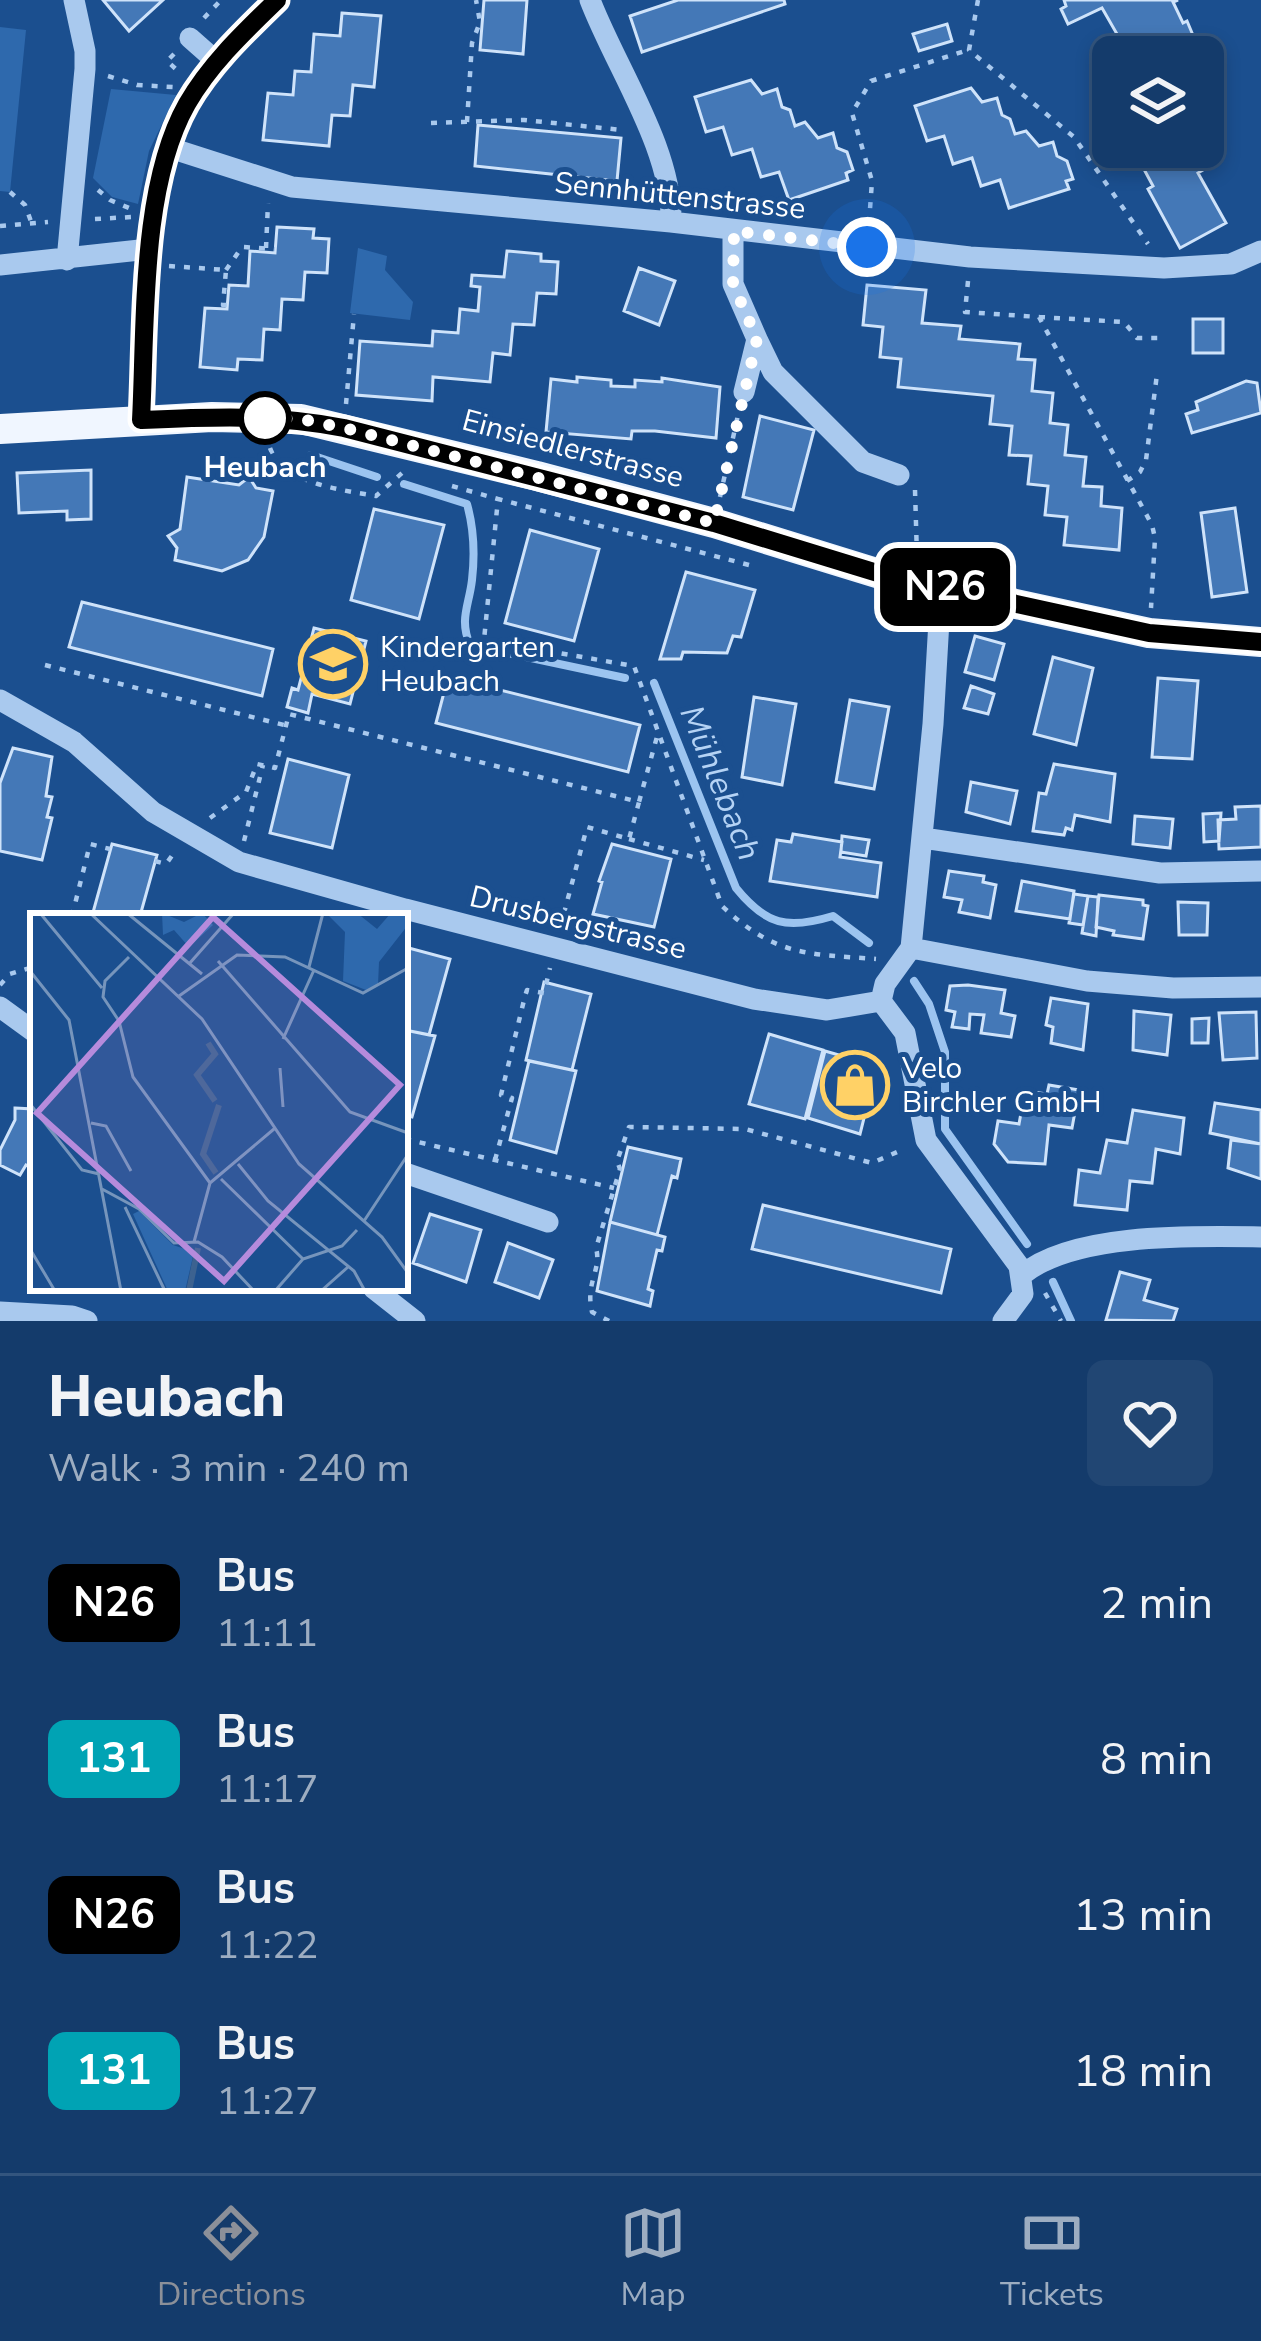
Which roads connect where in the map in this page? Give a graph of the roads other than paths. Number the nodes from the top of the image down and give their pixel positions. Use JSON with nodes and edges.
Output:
{"nodes":[{"id":1,"x":74,"y":0,"type":"edge"},
{"id":2,"x":242,"y":0,"type":"edge"},
{"id":3,"x":277,"y":0,"type":"edge"},
{"id":4,"x":590,"y":0,"type":"edge"},
{"id":5,"x":259,"y":17,"type":"junction"},
{"id":6,"x":190,"y":38,"type":"dead end"},
{"id":7,"x":217,"y":61,"type":"junction"},
{"id":8,"x":167,"y":147,"type":"junction"},
{"id":9,"x":671,"y":222,"type":"junction"},
{"id":10,"x":734,"y":231,"type":"junction"},
{"id":11,"x":149,"y":249,"type":"junction"},
{"id":12,"x":1261,"y":250,"type":"edge"},
{"id":13,"x":67,"y":260,"type":"junction"},
{"id":14,"x":0,"y":265,"type":"edge"},
{"id":15,"x":757,"y":339,"type":"junction"},
{"id":16,"x":744,"y":392,"type":"road end"},
{"id":17,"x":141,"y":420,"type":"junction"},
{"id":18,"x":0,"y":429,"type":"edge"},
{"id":19,"x":899,"y":475,"type":"road end"},
{"id":20,"x":941,"y":586,"type":"junction"},
{"id":21,"x":1261,"y":642,"type":"edge"},
{"id":22,"x":0,"y":700,"type":"edge"},
{"id":23,"x":923,"y":838,"type":"junction"},
{"id":24,"x":1261,"y":871,"type":"edge"},
{"id":25,"x":905,"y":954,"type":"junction"},
{"id":26,"x":1261,"y":987,"type":"edge"},
{"id":27,"x":881,"y":1001,"type":"junction"},
{"id":28,"x":0,"y":1007,"type":"edge"},
{"id":29,"x":30,"y":1029,"type":"edge"},
{"id":30,"x":408,"y":1174,"type":"edge"},
{"id":31,"x":548,"y":1222,"type":"dead end"},
{"id":32,"x":1261,"y":1238,"type":"edge"},
{"id":33,"x":1021,"y":1276,"type":"junction"},
{"id":34,"x":377,"y":1291,"type":"edge"},
{"id":35,"x":0,"y":1312,"type":"edge"},
{"id":36,"x":87,"y":1321,"type":"edge"},
{"id":37,"x":415,"y":1321,"type":"edge"},
{"id":38,"x":1003,"y":1321,"type":"edge"}],
"edges":[{"from":1,"to":13,"type":"street"},
{"from":2,"to":5,"type":"street"},
{"from":3,"to":5,"type":"street"},
{"from":4,"to":9,"type":"street"},
{"from":5,"to":7,"type":"street"},
{"from":6,"to":7,"type":"street"},
{"from":7,"to":8,"type":"street"},
{"from":8,"to":9,"type":"street","name":"Sennhüttenstrasse"},
{"from":8,"to":11,"type":"street"},
{"from":9,"to":10,"type":"street","name":"Sennhüttenstrasse"},
{"from":10,"to":12,"type":"street","name":"Sennhüttenstrasse"},
{"from":10,"to":15,"type":"street"},
{"from":11,"to":13,"type":"street"},
{"from":11,"to":17,"type":"street"},
{"from":13,"to":14,"type":"street"},
{"from":15,"to":16,"type":"street"},
{"from":15,"to":19,"type":"street"},
{"from":17,"to":18,"type":"main road","name":"Einsiedlerstrasse"},
{"from":17,"to":20,"type":"main road","name":"Einsiedlerstrasse"},
{"from":20,"to":21,"type":"main road","name":"Einsiedlerstrasse"},
{"from":20,"to":23,"type":"street"},
{"from":22,"to":27,"type":"street","name":"Drusbergstrasse"},
{"from":23,"to":24,"type":"street"},
{"from":23,"to":25,"type":"street"},
{"from":25,"to":26,"type":"street"},
{"from":25,"to":27,"type":"street"},
{"from":27,"to":33,"type":"street"},
{"from":28,"to":29,"type":"street"},
{"from":30,"to":31,"type":"street"},
{"from":32,"to":33,"type":"street"},
{"from":33,"to":38,"type":"street"},
{"from":34,"to":37,"type":"street"},
{"from":35,"to":36,"type":"street"}]}
